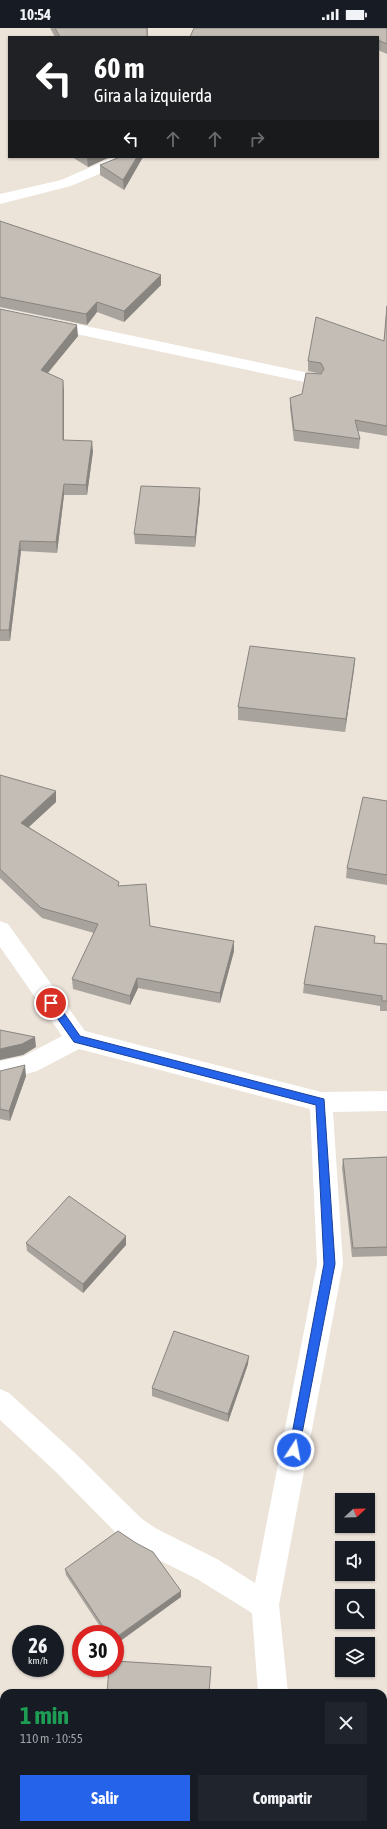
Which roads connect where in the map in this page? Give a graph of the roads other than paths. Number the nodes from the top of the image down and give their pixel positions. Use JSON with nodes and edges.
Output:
{"nodes":[{"id":1,"x":125,"y":158,"type":"edge"},
{"id":2,"x":0,"y":199,"type":"edge"},
{"id":3,"x":0,"y":313,"type":"edge"},
{"id":4,"x":314,"y":379,"type":"edge"},
{"id":5,"x":0,"y":930,"type":"edge"},
{"id":6,"x":77,"y":1039,"type":"junction"},
{"id":7,"x":0,"y":1071,"type":"edge"},
{"id":8,"x":387,"y":1101,"type":"edge"},
{"id":9,"x":321,"y":1102,"type":"junction"},
{"id":10,"x":0,"y":1402,"type":"edge"},
{"id":11,"x":265,"y":1605,"type":"junction"},
{"id":12,"x":273,"y":1689,"type":"edge"}],
"edges":[{"from":1,"to":2,"type":"street"},
{"from":3,"to":4,"type":"street"},
{"from":5,"to":6,"type":"street"},
{"from":6,"to":7,"type":"street"},
{"from":6,"to":9,"type":"street"},
{"from":8,"to":9,"type":"street"},
{"from":9,"to":11,"type":"street"},
{"from":10,"to":11,"type":"street"},
{"from":11,"to":12,"type":"street"}]}
